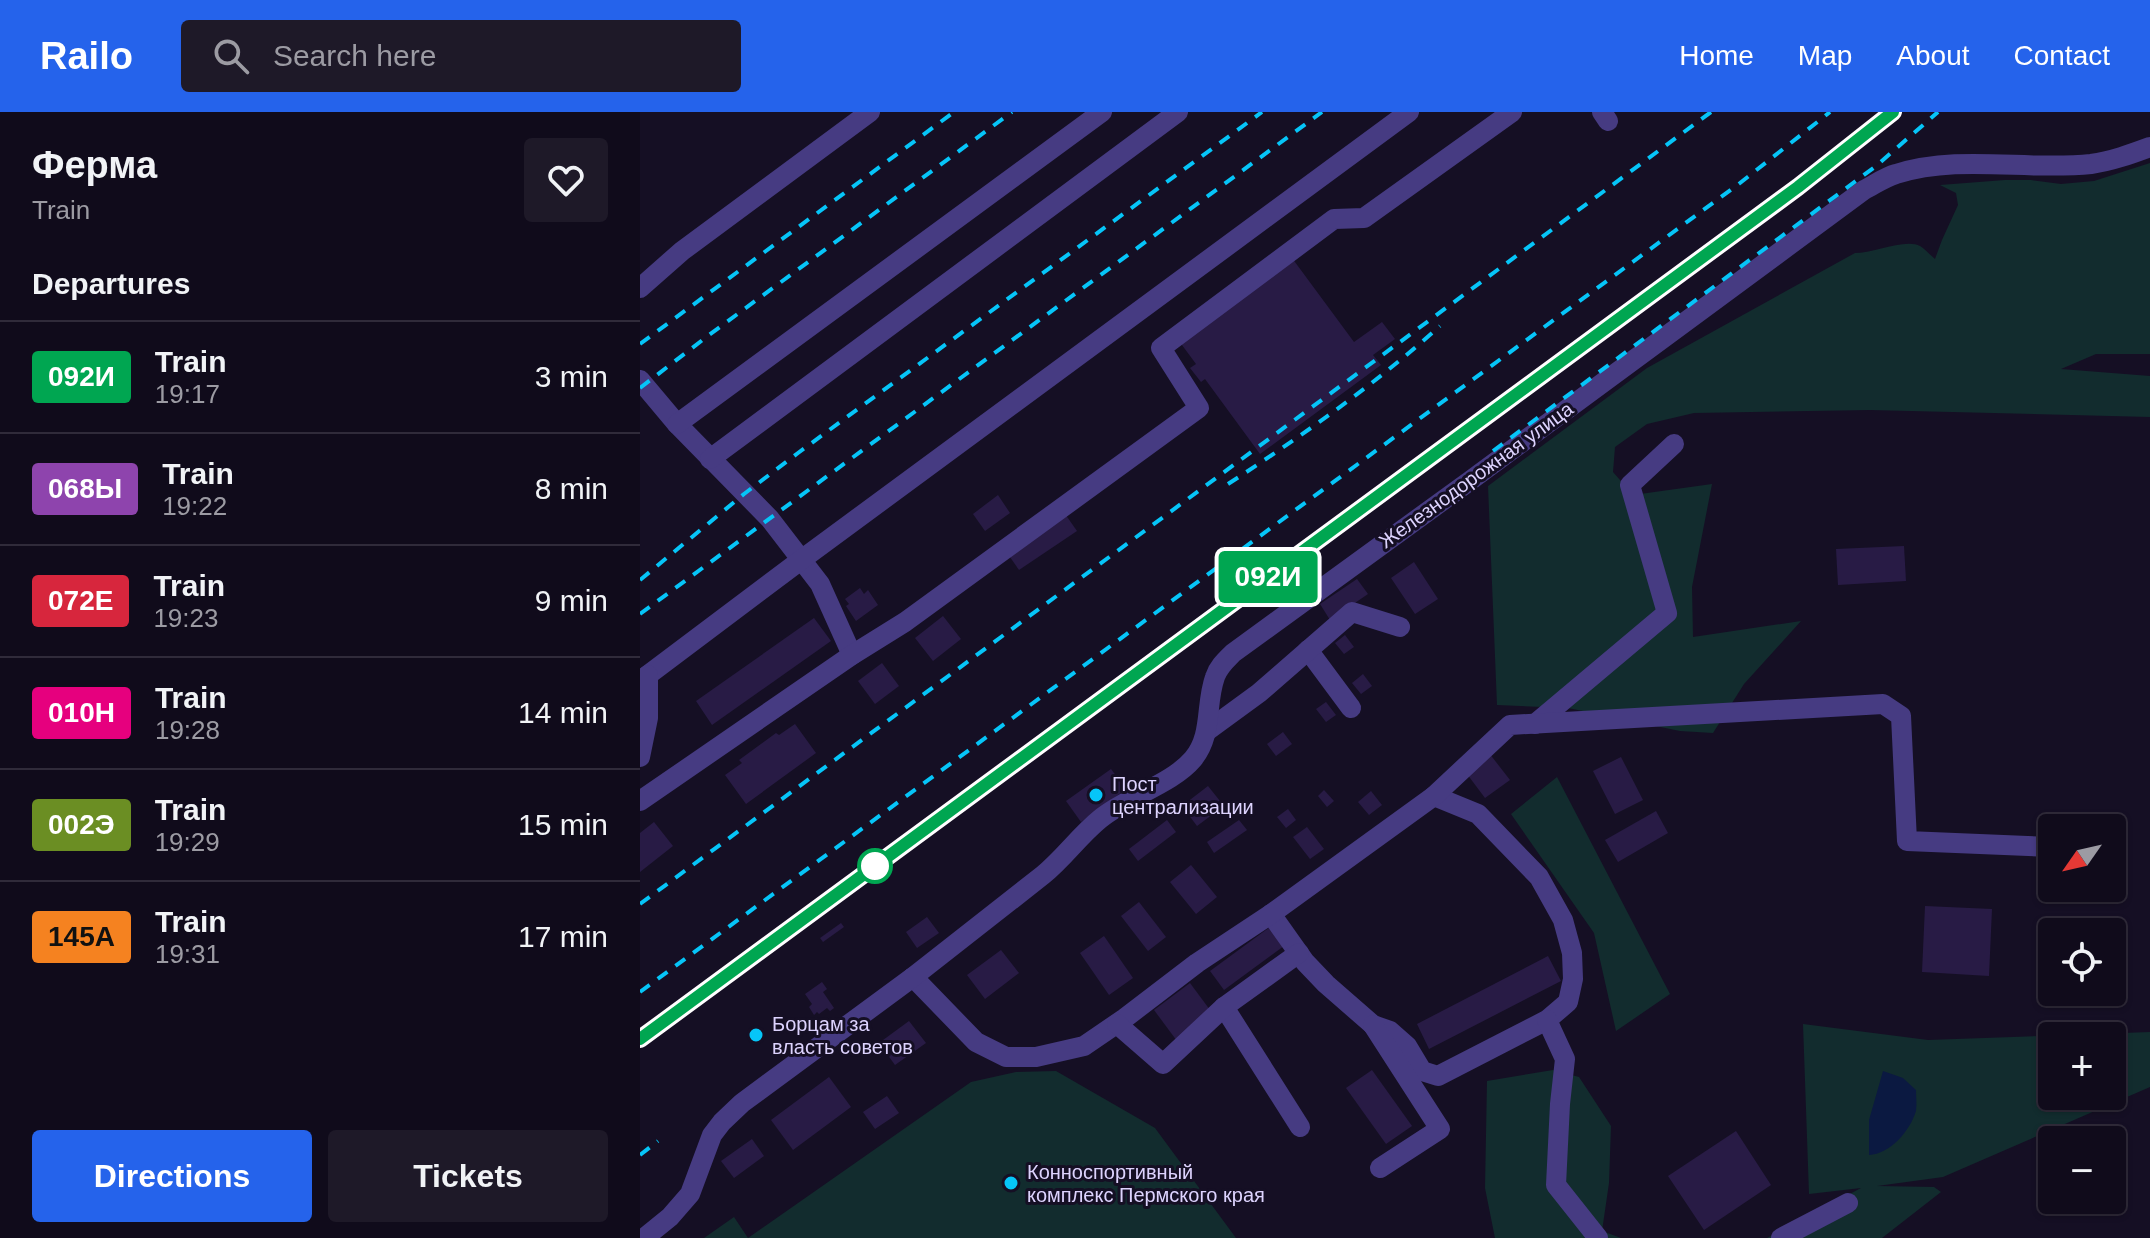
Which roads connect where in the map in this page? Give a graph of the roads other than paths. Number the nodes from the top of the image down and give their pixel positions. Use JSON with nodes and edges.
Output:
{"nodes":[{"id":1,"x":870,"y":112,"type":"edge"},
{"id":2,"x":1102,"y":112,"type":"edge"},
{"id":3,"x":1178,"y":112,"type":"edge"},
{"id":4,"x":1409,"y":112,"type":"edge"},
{"id":5,"x":1512,"y":112,"type":"edge"},
{"id":6,"x":2150,"y":147,"type":"edge"},
{"id":7,"x":640,"y":288,"type":"edge"},
{"id":8,"x":640,"y":380,"type":"edge"},
{"id":9,"x":677,"y":424,"type":"junction"},
{"id":10,"x":1674,"y":444,"type":"dead end"},
{"id":11,"x":710,"y":459,"type":"junction"},
{"id":12,"x":801,"y":560,"type":"junction"},
{"id":13,"x":1400,"y":627,"type":"dead end"},
{"id":14,"x":1308,"y":650,"type":"junction"},
{"id":15,"x":852,"y":655,"type":"junction"},
{"id":16,"x":644,"y":678,"type":"edge"},
{"id":17,"x":1351,"y":708,"type":"dead end"},
{"id":18,"x":1535,"y":724,"type":"junction"},
{"id":19,"x":1207,"y":731,"type":"junction"},
{"id":20,"x":640,"y":757,"type":"edge"},
{"id":21,"x":1434,"y":796,"type":"junction"},
{"id":22,"x":640,"y":801,"type":"edge"},
{"id":23,"x":2038,"y":846,"type":"edge"},
{"id":24,"x":1271,"y":914,"type":"junction"},
{"id":25,"x":1299,"y":953,"type":"junction"},
{"id":26,"x":913,"y":977,"type":"junction"},
{"id":27,"x":1224,"y":1007,"type":"junction"},
{"id":28,"x":1547,"y":1020,"type":"junction"},
{"id":29,"x":1117,"y":1024,"type":"junction"},
{"id":30,"x":1373,"y":1025,"type":"junction"},
{"id":31,"x":1300,"y":1127,"type":"dead end"},
{"id":32,"x":1380,"y":1168,"type":"dead end"},
{"id":33,"x":1848,"y":1203,"type":"dead end"},
{"id":34,"x":644,"y":1238,"type":"edge"},
{"id":35,"x":1598,"y":1238,"type":"edge"},
{"id":36,"x":1781,"y":1238,"type":"edge"}],
"edges":[{"from":1,"to":7,"type":"street"},
{"from":2,"to":9,"type":"street"},
{"from":3,"to":11,"type":"street"},
{"from":4,"to":12,"type":"street"},
{"from":5,"to":15,"type":"street"},
{"from":6,"to":19,"type":"street","name":"Железнодорожная улица"},
{"from":8,"to":9,"type":"street"},
{"from":9,"to":11,"type":"street"},
{"from":10,"to":18,"type":"street"},
{"from":11,"to":12,"type":"street"},
{"from":12,"to":15,"type":"street"},
{"from":12,"to":16,"type":"street"},
{"from":13,"to":14,"type":"street"},
{"from":14,"to":17,"type":"street"},
{"from":14,"to":19,"type":"street"},
{"from":15,"to":22,"type":"street"},
{"from":16,"to":20,"type":"street"},
{"from":18,"to":21,"type":"street"},
{"from":18,"to":23,"type":"street"},
{"from":19,"to":26,"type":"street","name":"Железнодорожная улица"},
{"from":21,"to":24,"type":"street"},
{"from":21,"to":28,"type":"street"},
{"from":24,"to":25,"type":"street"},
{"from":24,"to":29,"type":"street"},
{"from":25,"to":27,"type":"street"},
{"from":25,"to":30,"type":"street"},
{"from":26,"to":29,"type":"street"},
{"from":26,"to":34,"type":"street","name":"Железнодорожная улица"},
{"from":27,"to":29,"type":"street"},
{"from":27,"to":31,"type":"street"},
{"from":28,"to":30,"type":"street"},
{"from":28,"to":35,"type":"street"},
{"from":30,"to":32,"type":"street"},
{"from":33,"to":36,"type":"street"}]}
